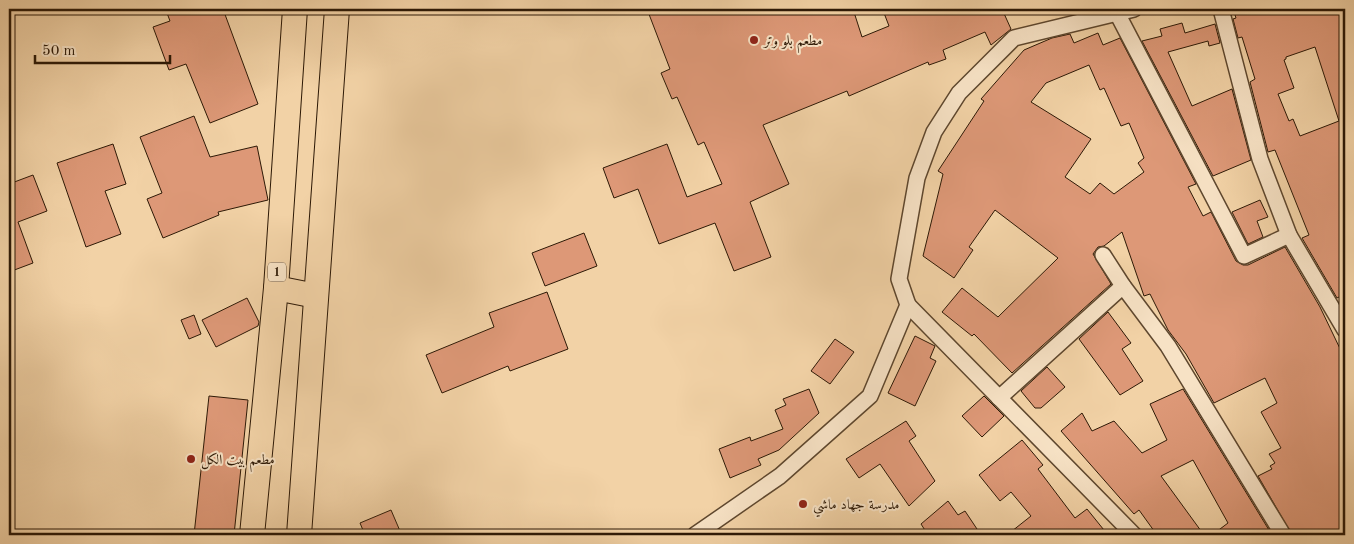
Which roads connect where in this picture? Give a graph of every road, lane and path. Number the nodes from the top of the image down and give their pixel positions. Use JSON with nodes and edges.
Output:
{"nodes":[{"id":1,"x":295,"y":9,"type":"edge"},
{"id":2,"x":336,"y":9,"type":"edge"},
{"id":3,"x":1134,"y":9,"type":"edge"},
{"id":4,"x":1220,"y":9,"type":"edge"},
{"id":5,"x":1117,"y":13,"type":"junction"},
{"id":6,"x":1289,"y":235,"type":"junction"},
{"id":7,"x":1103,"y":255,"type":"dead end"},
{"id":8,"x":1123,"y":286,"type":"junction"},
{"id":9,"x":276,"y":288,"type":"junction"},
{"id":10,"x":316,"y":296,"type":"junction"},
{"id":11,"x":908,"y":305,"type":"junction"},
{"id":12,"x":1345,"y":330,"type":"edge"},
{"id":13,"x":1000,"y":398,"type":"junction"},
{"id":14,"x":252,"y":535,"type":"edge"},
{"id":15,"x":299,"y":535,"type":"edge"},
{"id":16,"x":696,"y":535,"type":"edge"},
{"id":17,"x":1134,"y":535,"type":"edge"},
{"id":18,"x":1283,"y":535,"type":"edge"}],
"edges":[{"from":1,"to":9,"type":"main road","number":"1"},
{"from":2,"to":10,"type":"main road"},
{"from":3,"to":5,"type":"street"},
{"from":4,"to":6,"type":"street"},
{"from":5,"to":6,"type":"street"},
{"from":5,"to":11,"type":"street"},
{"from":6,"to":12,"type":"street"},
{"from":7,"to":8,"type":"street"},
{"from":8,"to":13,"type":"street"},
{"from":8,"to":18,"type":"street"},
{"from":9,"to":10,"type":"main road"},
{"from":9,"to":14,"type":"main road","number":"1"},
{"from":10,"to":15,"type":"main road"},
{"from":11,"to":13,"type":"street"},
{"from":11,"to":16,"type":"street"},
{"from":13,"to":17,"type":"street"}]}
